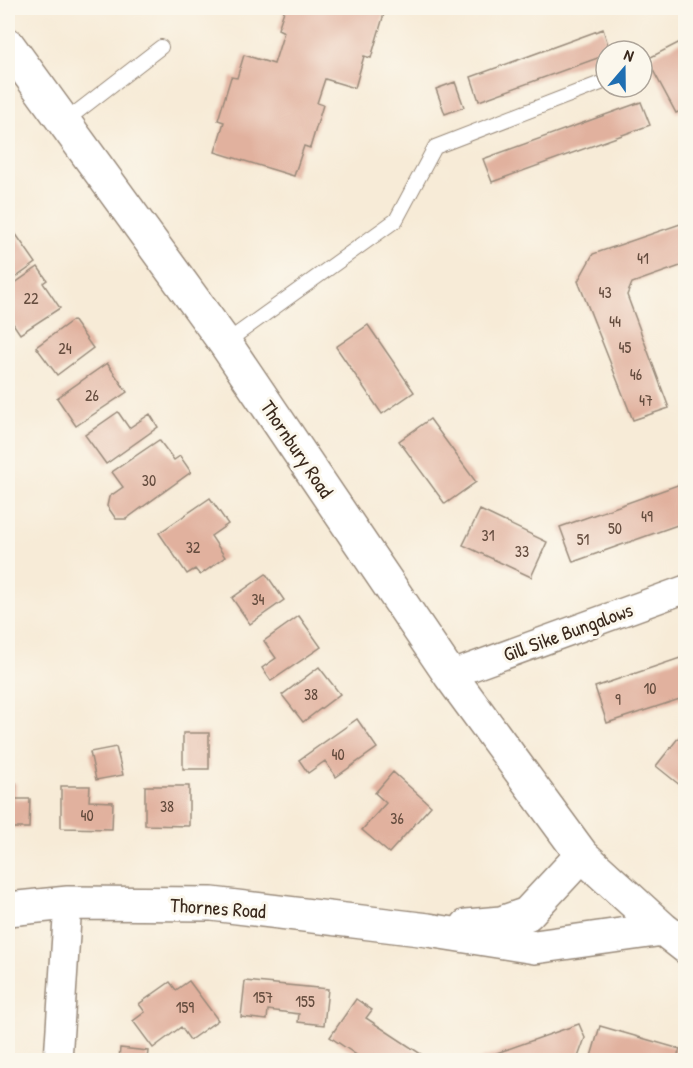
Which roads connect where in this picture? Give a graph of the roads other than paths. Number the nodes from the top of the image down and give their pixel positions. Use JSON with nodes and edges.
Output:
{"nodes":[{"id":1,"x":8,"y":45,"type":"edge"},
{"id":2,"x":161,"y":47,"type":"dead end"},
{"id":3,"x":594,"y":86,"type":"edge"},
{"id":4,"x":64,"y":122,"type":"junction"},
{"id":5,"x":225,"y":343,"type":"junction"},
{"id":6,"x":686,"y":589,"type":"edge"},
{"id":7,"x":450,"y":675,"type":"junction"},
{"id":8,"x":582,"y":855,"type":"junction"},
{"id":9,"x":68,"y":903,"type":"junction"},
{"id":10,"x":8,"y":909,"type":"edge"},
{"id":11,"x":428,"y":930,"type":"junction"},
{"id":12,"x":674,"y":938,"type":"edge"},
{"id":13,"x":58,"y":1060,"type":"edge"}],
"edges":[{"from":1,"to":4,"type":"main road","name":"Thornbury Road"},
{"from":2,"to":4,"type":"lane"},
{"from":3,"to":5,"type":"lane"},
{"from":4,"to":5,"type":"main road","name":"Thornbury Road"},
{"from":5,"to":7,"type":"main road","name":"Thornbury Road"},
{"from":6,"to":7,"type":"street","name":"Gill Sike Bungalows"},
{"from":7,"to":8,"type":"main road","name":"Thornbury Road"},
{"from":8,"to":11,"type":"main road","name":"Thornes Road"},
{"from":8,"to":12,"type":"main road","name":"Thornes Road"},
{"from":9,"to":10,"type":"main road","name":"Thornes Road"},
{"from":9,"to":11,"type":"main road","name":"Thornes Road"},
{"from":9,"to":13,"type":"street"},
{"from":11,"to":12,"type":"main road","name":"Thornes Road"}]}
